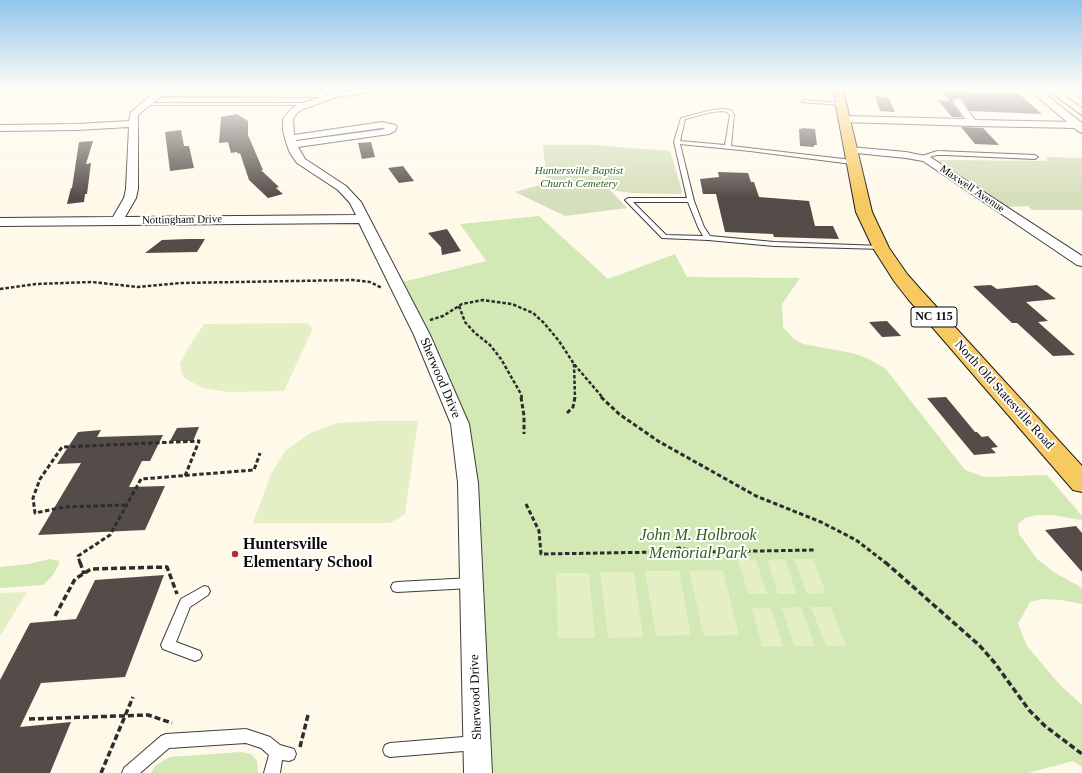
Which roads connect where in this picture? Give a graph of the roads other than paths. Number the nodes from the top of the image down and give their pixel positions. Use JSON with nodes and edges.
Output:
{"nodes":[{"id":1,"x":94,"y":126,"type":"edge"},
{"id":2,"x":133,"y":126,"type":"edge"},
{"id":3,"x":288,"y":126,"type":"edge"},
{"id":4,"x":376,"y":126,"type":"edge"},
{"id":5,"x":387,"y":126,"type":"edge"},
{"id":6,"x":681,"y":126,"type":"edge"},
{"id":7,"x":731,"y":126,"type":"edge"},
{"id":8,"x":846,"y":126,"type":"edge"},
{"id":9,"x":1055,"y":126,"type":"edge"},
{"id":10,"x":1080,"y":127,"type":"edge"},
{"id":11,"x":0,"y":128,"type":"edge"},
{"id":12,"x":291,"y":141,"type":"junction"},
{"id":13,"x":677,"y":142,"type":"junction"},
{"id":14,"x":728,"y":146,"type":"junction"},
{"id":15,"x":851,"y":156,"type":"junction"},
{"id":16,"x":922,"y":157,"type":"junction"},
{"id":17,"x":1035,"y":157,"type":"dead end"},
{"id":18,"x":690,"y":200,"type":"junction"},
{"id":19,"x":364,"y":219,"type":"junction"},
{"id":20,"x":116,"y":221,"type":"junction"},
{"id":21,"x":0,"y":222,"type":"edge"},
{"id":22,"x":708,"y":238,"type":"junction"},
{"id":23,"x":881,"y":248,"type":"junction"},
{"id":24,"x":1082,"y":262,"type":"edge"},
{"id":25,"x":1082,"y":483,"type":"edge"},
{"id":26,"x":471,"y":583,"type":"junction"},
{"id":27,"x":397,"y":587,"type":"dead end"},
{"id":28,"x":204,"y":592,"type":"dead end"},
{"id":29,"x":195,"y":655,"type":"dead end"},
{"id":30,"x":477,"y":743,"type":"junction"},
{"id":31,"x":390,"y":750,"type":"dead end"},
{"id":32,"x":129,"y":773,"type":"edge"},
{"id":33,"x":272,"y":773,"type":"edge"},
{"id":34,"x":478,"y":773,"type":"edge"}],
"edges":[{"from":1,"to":11,"type":"street"},
{"from":2,"to":20,"type":"street"},
{"from":3,"to":12,"type":"street","name":"Sherwood Drive"},
{"from":4,"to":12,"type":"street"},
{"from":5,"to":12,"type":"street"},
{"from":6,"to":13,"type":"lane"},
{"from":7,"to":14,"type":"lane"},
{"from":8,"to":15,"type":"main road","name":"North Old Statesville Road","number":"NC 115"},
{"from":9,"to":10,"type":"street"},
{"from":12,"to":19,"type":"street","name":"Sherwood Drive"},
{"from":13,"to":14,"type":"lane"},
{"from":13,"to":18,"type":"lane"},
{"from":14,"to":15,"type":"lane"},
{"from":15,"to":16,"type":"street","name":"Maxwell Avenue"},
{"from":15,"to":23,"type":"main road","name":"North Old Statesville Road","number":"NC 115"},
{"from":16,"to":17,"type":"lane"},
{"from":16,"to":24,"type":"street","name":"Maxwell Avenue"},
{"from":18,"to":22,"type":"lane"},
{"from":18,"to":22,"type":"lane"},
{"from":19,"to":20,"type":"street","name":"Nottingham Drive"},
{"from":19,"to":26,"type":"street","name":"Sherwood Drive"},
{"from":20,"to":21,"type":"street","name":"Nottingham Drive"},
{"from":22,"to":23,"type":"lane"},
{"from":23,"to":25,"type":"main road","name":"North Old Statesville Road","number":"NC 115"},
{"from":26,"to":27,"type":"lane"},
{"from":26,"to":30,"type":"street","name":"Sherwood Drive"},
{"from":28,"to":29,"type":"lane"},
{"from":30,"to":31,"type":"lane"},
{"from":30,"to":34,"type":"street","name":"Sherwood Drive"},
{"from":32,"to":33,"type":"lane"}]}
